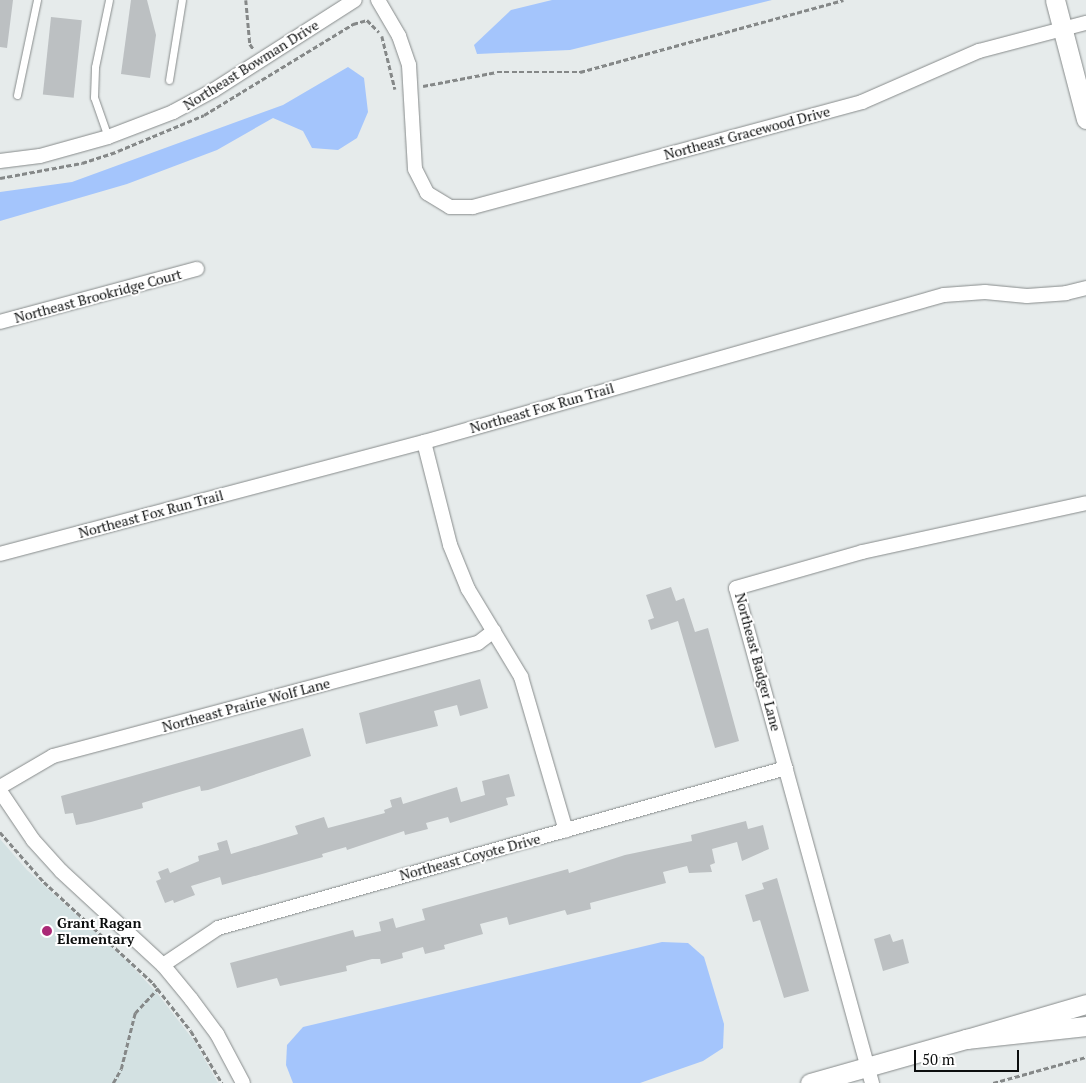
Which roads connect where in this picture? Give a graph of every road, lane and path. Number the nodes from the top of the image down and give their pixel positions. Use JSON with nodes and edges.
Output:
{"nodes":[{"id":1,"x":37,"y":0,"type":"edge"},
{"id":2,"x":109,"y":0,"type":"edge"},
{"id":3,"x":182,"y":0,"type":"edge"},
{"id":4,"x":246,"y":0,"type":"edge"},
{"id":5,"x":355,"y":0,"type":"edge"},
{"id":6,"x":378,"y":0,"type":"edge"},
{"id":7,"x":843,"y":0,"type":"edge"},
{"id":8,"x":1055,"y":0,"type":"edge"},
{"id":9,"x":367,"y":20,"type":"dead end"},
{"id":10,"x":1086,"y":22,"type":"edge"},
{"id":11,"x":1062,"y":28,"type":"junction"},
{"id":12,"x":260,"y":60,"type":"junction"},
{"id":13,"x":269,"y":74,"type":"dead end"},
{"id":14,"x":169,"y":80,"type":"dead end"},
{"id":15,"x":412,"y":88,"type":"junction"},
{"id":16,"x":396,"y":89,"type":"dead end"},
{"id":17,"x":17,"y":94,"type":"dead end"},
{"id":18,"x":1086,"y":118,"type":"edge"},
{"id":19,"x":108,"y":138,"type":"junction"},
{"id":20,"x":0,"y":161,"type":"edge"},
{"id":21,"x":197,"y":269,"type":"dead end"},
{"id":22,"x":1086,"y":288,"type":"edge"},
{"id":23,"x":0,"y":322,"type":"edge"},
{"id":24,"x":424,"y":442,"type":"junction"},
{"id":25,"x":1086,"y":503,"type":"edge"},
{"id":26,"x":0,"y":554,"type":"edge"},
{"id":27,"x":494,"y":631,"type":"junction"},
{"id":28,"x":786,"y":768,"type":"junction"},
{"id":29,"x":0,"y":787,"type":"edge"},
{"id":30,"x":0,"y":791,"type":"edge"},
{"id":31,"x":566,"y":831,"type":"junction"},
{"id":32,"x":0,"y":832,"type":"edge"},
{"id":33,"x":162,"y":965,"type":"junction"},
{"id":34,"x":158,"y":988,"type":"junction"},
{"id":35,"x":1086,"y":1004,"type":"edge"},
{"id":36,"x":1086,"y":1026,"type":"edge"},
{"id":37,"x":966,"y":1039,"type":"junction"},
{"id":38,"x":1086,"y":1057,"type":"edge"},
{"id":39,"x":870,"y":1075,"type":"edge"},
{"id":40,"x":114,"y":1083,"type":"edge"},
{"id":41,"x":222,"y":1083,"type":"edge"},
{"id":42,"x":243,"y":1083,"type":"edge"},
{"id":43,"x":810,"y":1083,"type":"edge"},
{"id":44,"x":993,"y":1083,"type":"edge"}],
"edges":[{"from":1,"to":17,"type":"lane"},
{"from":2,"to":19,"type":"lane"},
{"from":3,"to":14,"type":"lane"},
{"from":4,"to":12,"type":"path"},
{"from":5,"to":12,"type":"street","name":"Northeast Bowman Drive"},
{"from":6,"to":15,"type":"street"},
{"from":7,"to":15,"type":"path"},
{"from":8,"to":11,"type":"street"},
{"from":9,"to":16,"type":"path"},
{"from":10,"to":11,"type":"street","name":"Northeast Gracewood Drive"},
{"from":11,"to":15,"type":"street","name":"Northeast Gracewood Drive"},
{"from":11,"to":18,"type":"street"},
{"from":12,"to":13,"type":"path"},
{"from":12,"to":19,"type":"street","name":"Northeast Bowman Drive"},
{"from":19,"to":20,"type":"street","name":"Northeast Bowman Drive"},
{"from":21,"to":23,"type":"street","name":"Northeast Brookridge Court"},
{"from":22,"to":24,"type":"street","name":"Northeast Fox Run Trail"},
{"from":24,"to":26,"type":"street","name":"Northeast Fox Run Trail"},
{"from":24,"to":27,"type":"street"},
{"from":25,"to":28,"type":"street","name":"Northeast Badger Lane"},
{"from":27,"to":29,"type":"street","name":"Northeast Prairie Wolf Lane"},
{"from":27,"to":31,"type":"street"},
{"from":28,"to":31,"type":"street","name":"Northeast Coyote Drive"},
{"from":28,"to":39,"type":"street","name":"Northeast Badger Lane"},
{"from":30,"to":33,"type":"street"},
{"from":31,"to":33,"type":"street","name":"Northeast Coyote Drive"},
{"from":32,"to":34,"type":"path"},
{"from":33,"to":42,"type":"street"},
{"from":34,"to":40,"type":"path"},
{"from":34,"to":41,"type":"path"},
{"from":35,"to":37,"type":"street"},
{"from":36,"to":37,"type":"street"},
{"from":37,"to":39,"type":"street"},
{"from":38,"to":44,"type":"path"},
{"from":39,"to":43,"type":"street"}]}
